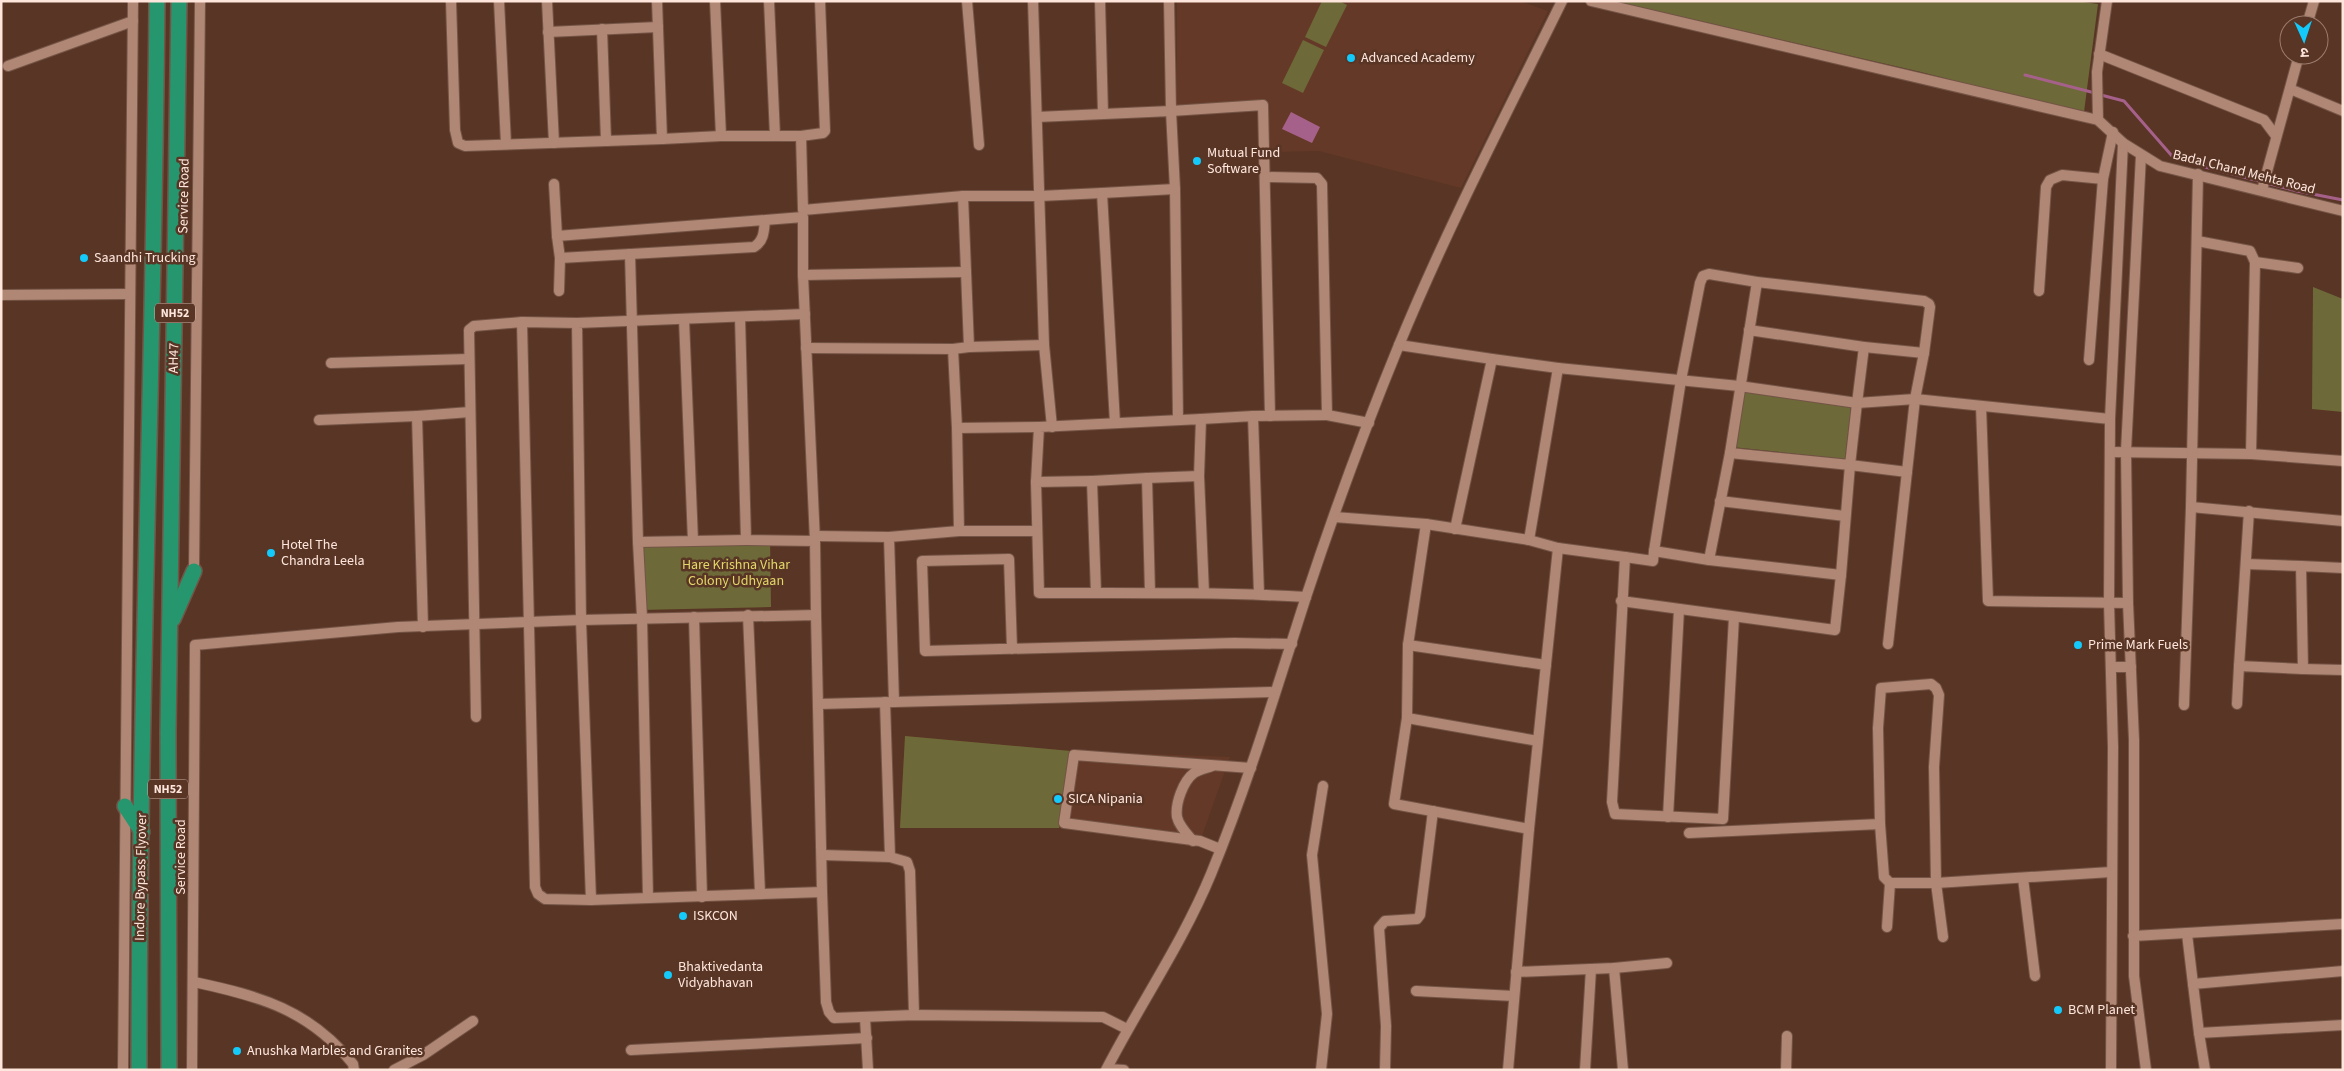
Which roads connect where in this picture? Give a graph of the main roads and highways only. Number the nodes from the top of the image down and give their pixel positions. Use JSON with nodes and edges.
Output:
{"nodes":[{"id":1,"x":157,"y":1,"type":"edge"},
{"id":2,"x":179,"y":1,"type":"edge"},
{"id":3,"x":194,"y":571,"type":"road end"},
{"id":4,"x":147,"y":594,"type":"joint"},
{"id":5,"x":170,"y":625,"type":"junction"},
{"id":6,"x":125,"y":806,"type":"road end"},
{"id":7,"x":142,"y":832,"type":"junction"},
{"id":8,"x":139,"y":1070,"type":"edge"},
{"id":9,"x":169,"y":1070,"type":"edge"}],
"edges":[{"from":1,"to":4,"type":"highway","name":"AH47","number":"NH52"},
{"from":2,"to":5,"type":"highway","name":"AH47","number":"NH52"},
{"from":3,"to":5,"type":"highway"},
{"from":4,"to":7,"type":"highway","name":"Indore Bypass Flyover","number":"NH52"},
{"from":5,"to":9,"type":"highway","name":"Indore Bypass Flyover","number":"NH52"},
{"from":6,"to":7,"type":"highway"},
{"from":7,"to":8,"type":"highway","name":"Indore Bypass Flyover","number":"NH52"}]}
